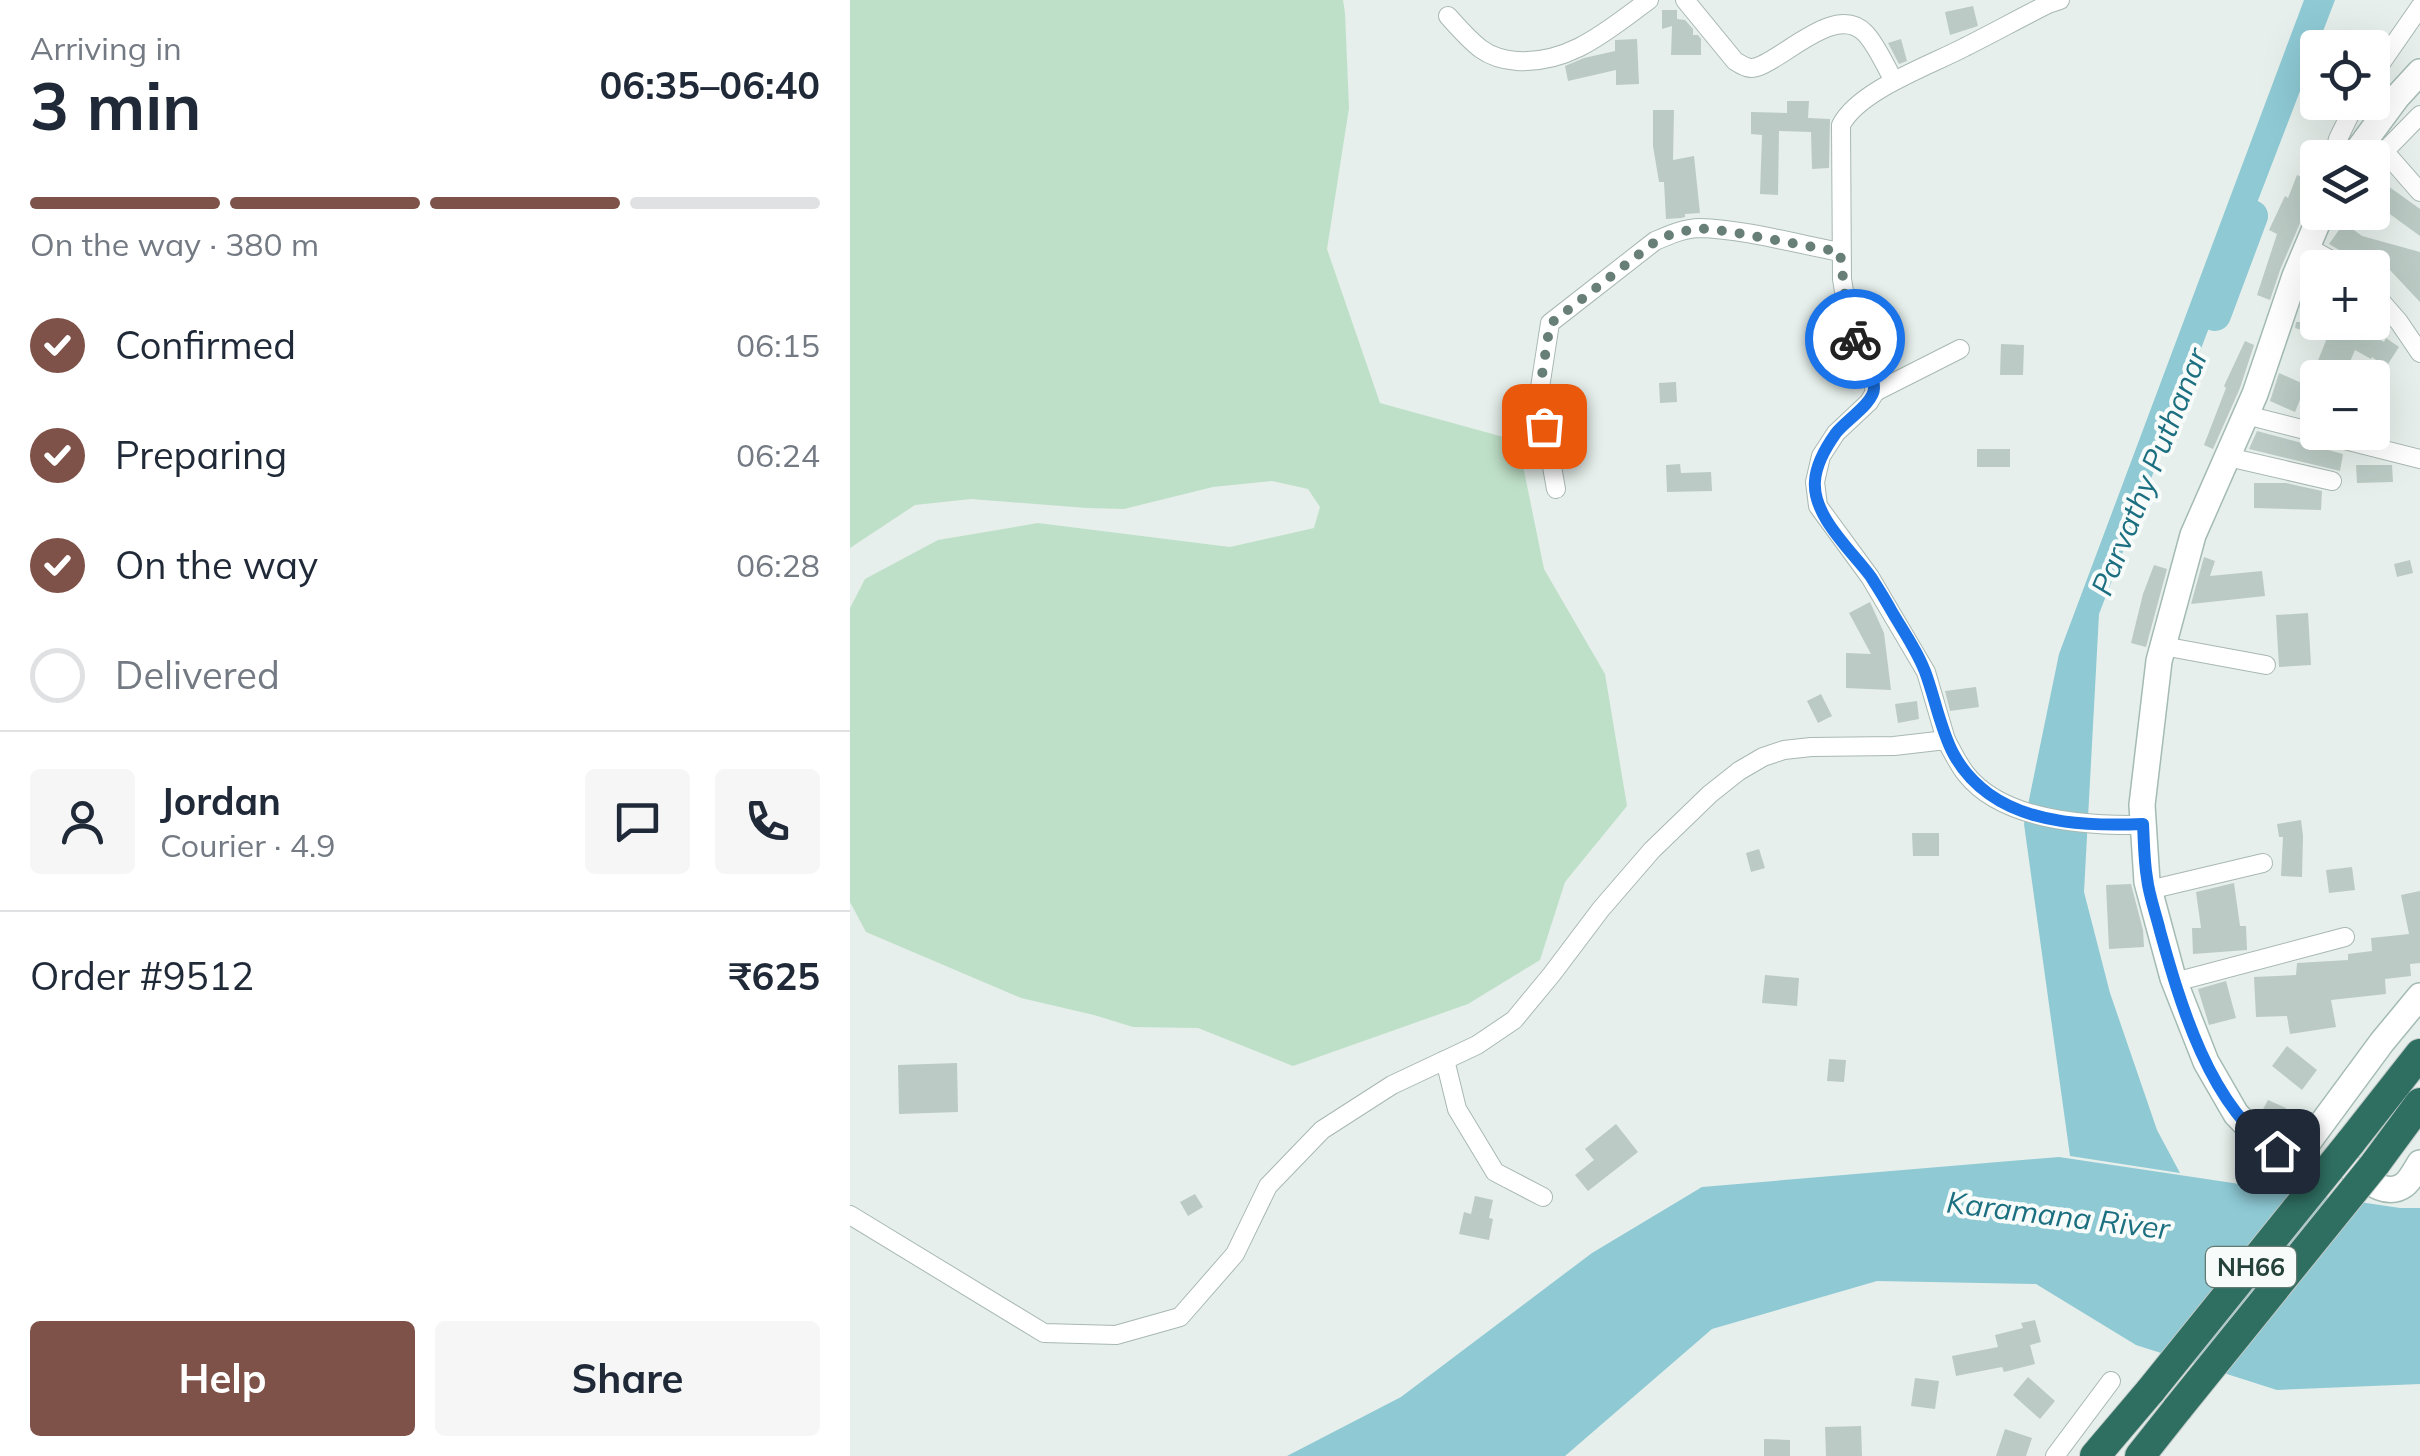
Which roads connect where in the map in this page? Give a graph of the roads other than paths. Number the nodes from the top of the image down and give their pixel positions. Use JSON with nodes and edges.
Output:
{"nodes":[{"id":1,"x":1649,"y":0,"type":"edge"},
{"id":2,"x":1685,"y":0,"type":"edge"},
{"id":3,"x":2060,"y":0,"type":"edge"},
{"id":4,"x":2420,"y":7,"type":"edge"},
{"id":5,"x":1448,"y":16,"type":"dead end"},
{"id":6,"x":2390,"y":50,"type":"edge"},
{"id":7,"x":2420,"y":72,"type":"edge"},
{"id":8,"x":1894,"y":81,"type":"junction"},
{"id":9,"x":2420,"y":115,"type":"edge"},
{"id":10,"x":2366,"y":140,"type":"edge"},
{"id":11,"x":2390,"y":146,"type":"edge"},
{"id":12,"x":2390,"y":167,"type":"edge"},
{"id":13,"x":2420,"y":192,"type":"edge"},
{"id":14,"x":2314,"y":230,"type":"edge"},
{"id":15,"x":2307,"y":247,"type":"junction"},
{"id":16,"x":2313,"y":250,"type":"edge"},
{"id":17,"x":1840,"y":252,"type":"junction"},
{"id":18,"x":2390,"y":312,"type":"edge"},
{"id":19,"x":1960,"y":350,"type":"dead end"},
{"id":20,"x":2420,"y":354,"type":"edge"},
{"id":21,"x":1874,"y":392,"type":"junction"},
{"id":22,"x":2246,"y":415,"type":"junction"},
{"id":23,"x":2228,"y":458,"type":"junction"},
{"id":24,"x":2420,"y":459,"type":"edge"},
{"id":25,"x":2332,"y":480,"type":"dead end"},
{"id":26,"x":1556,"y":489,"type":"dead end"},
{"id":27,"x":2163,"y":646,"type":"junction"},
{"id":28,"x":2266,"y":665,"type":"dead end"},
{"id":29,"x":1946,"y":740,"type":"junction"},
{"id":30,"x":2143,"y":824,"type":"junction"},
{"id":31,"x":2263,"y":863,"type":"dead end"},
{"id":32,"x":2149,"y":890,"type":"junction"},
{"id":33,"x":2345,"y":936,"type":"dead end"},
{"id":34,"x":2174,"y":982,"type":"junction"},
{"id":35,"x":2420,"y":996,"type":"edge"},
{"id":36,"x":2420,"y":1054,"type":"edge"},
{"id":37,"x":1446,"y":1060,"type":"junction"},
{"id":38,"x":2420,"y":1103,"type":"edge"},
{"id":39,"x":2310,"y":1141,"type":"junction"},
{"id":40,"x":2420,"y":1163,"type":"edge"},
{"id":41,"x":1543,"y":1197,"type":"dead end"},
{"id":42,"x":850,"y":1215,"type":"edge"},
{"id":43,"x":2111,"y":1381,"type":"dead end"},
{"id":44,"x":2055,"y":1456,"type":"edge"},
{"id":45,"x":2094,"y":1456,"type":"edge"},
{"id":46,"x":2140,"y":1456,"type":"edge"}],
"edges":[{"from":1,"to":5,"type":"street"},
{"from":2,"to":8,"type":"street"},
{"from":3,"to":8,"type":"street"},
{"from":4,"to":6,"type":"street"},
{"from":7,"to":10,"type":"street"},
{"from":8,"to":17,"type":"street"},
{"from":9,"to":11,"type":"street"},
{"from":12,"to":13,"type":"street"},
{"from":14,"to":15,"type":"street"},
{"from":15,"to":16,"type":"street"},
{"from":15,"to":22,"type":"street"},
{"from":17,"to":21,"type":"street"},
{"from":17,"to":26,"type":"street"},
{"from":18,"to":20,"type":"street"},
{"from":19,"to":21,"type":"street"},
{"from":21,"to":29,"type":"street"},
{"from":22,"to":23,"type":"street"},
{"from":22,"to":24,"type":"street"},
{"from":23,"to":25,"type":"street"},
{"from":23,"to":27,"type":"street"},
{"from":27,"to":28,"type":"street"},
{"from":27,"to":30,"type":"street"},
{"from":29,"to":30,"type":"street"},
{"from":29,"to":37,"type":"street"},
{"from":30,"to":32,"type":"street"},
{"from":31,"to":32,"type":"street"},
{"from":32,"to":34,"type":"street"},
{"from":33,"to":34,"type":"street"},
{"from":34,"to":39,"type":"street"},
{"from":35,"to":39,"type":"street"},
{"from":36,"to":45,"type":"highway","number":"NH66","bridge":true},
{"from":37,"to":41,"type":"street"},
{"from":37,"to":42,"type":"street"},
{"from":38,"to":46,"type":"highway","number":"NH66","bridge":true},
{"from":39,"to":40,"type":"street"},
{"from":43,"to":44,"type":"street"}]}
